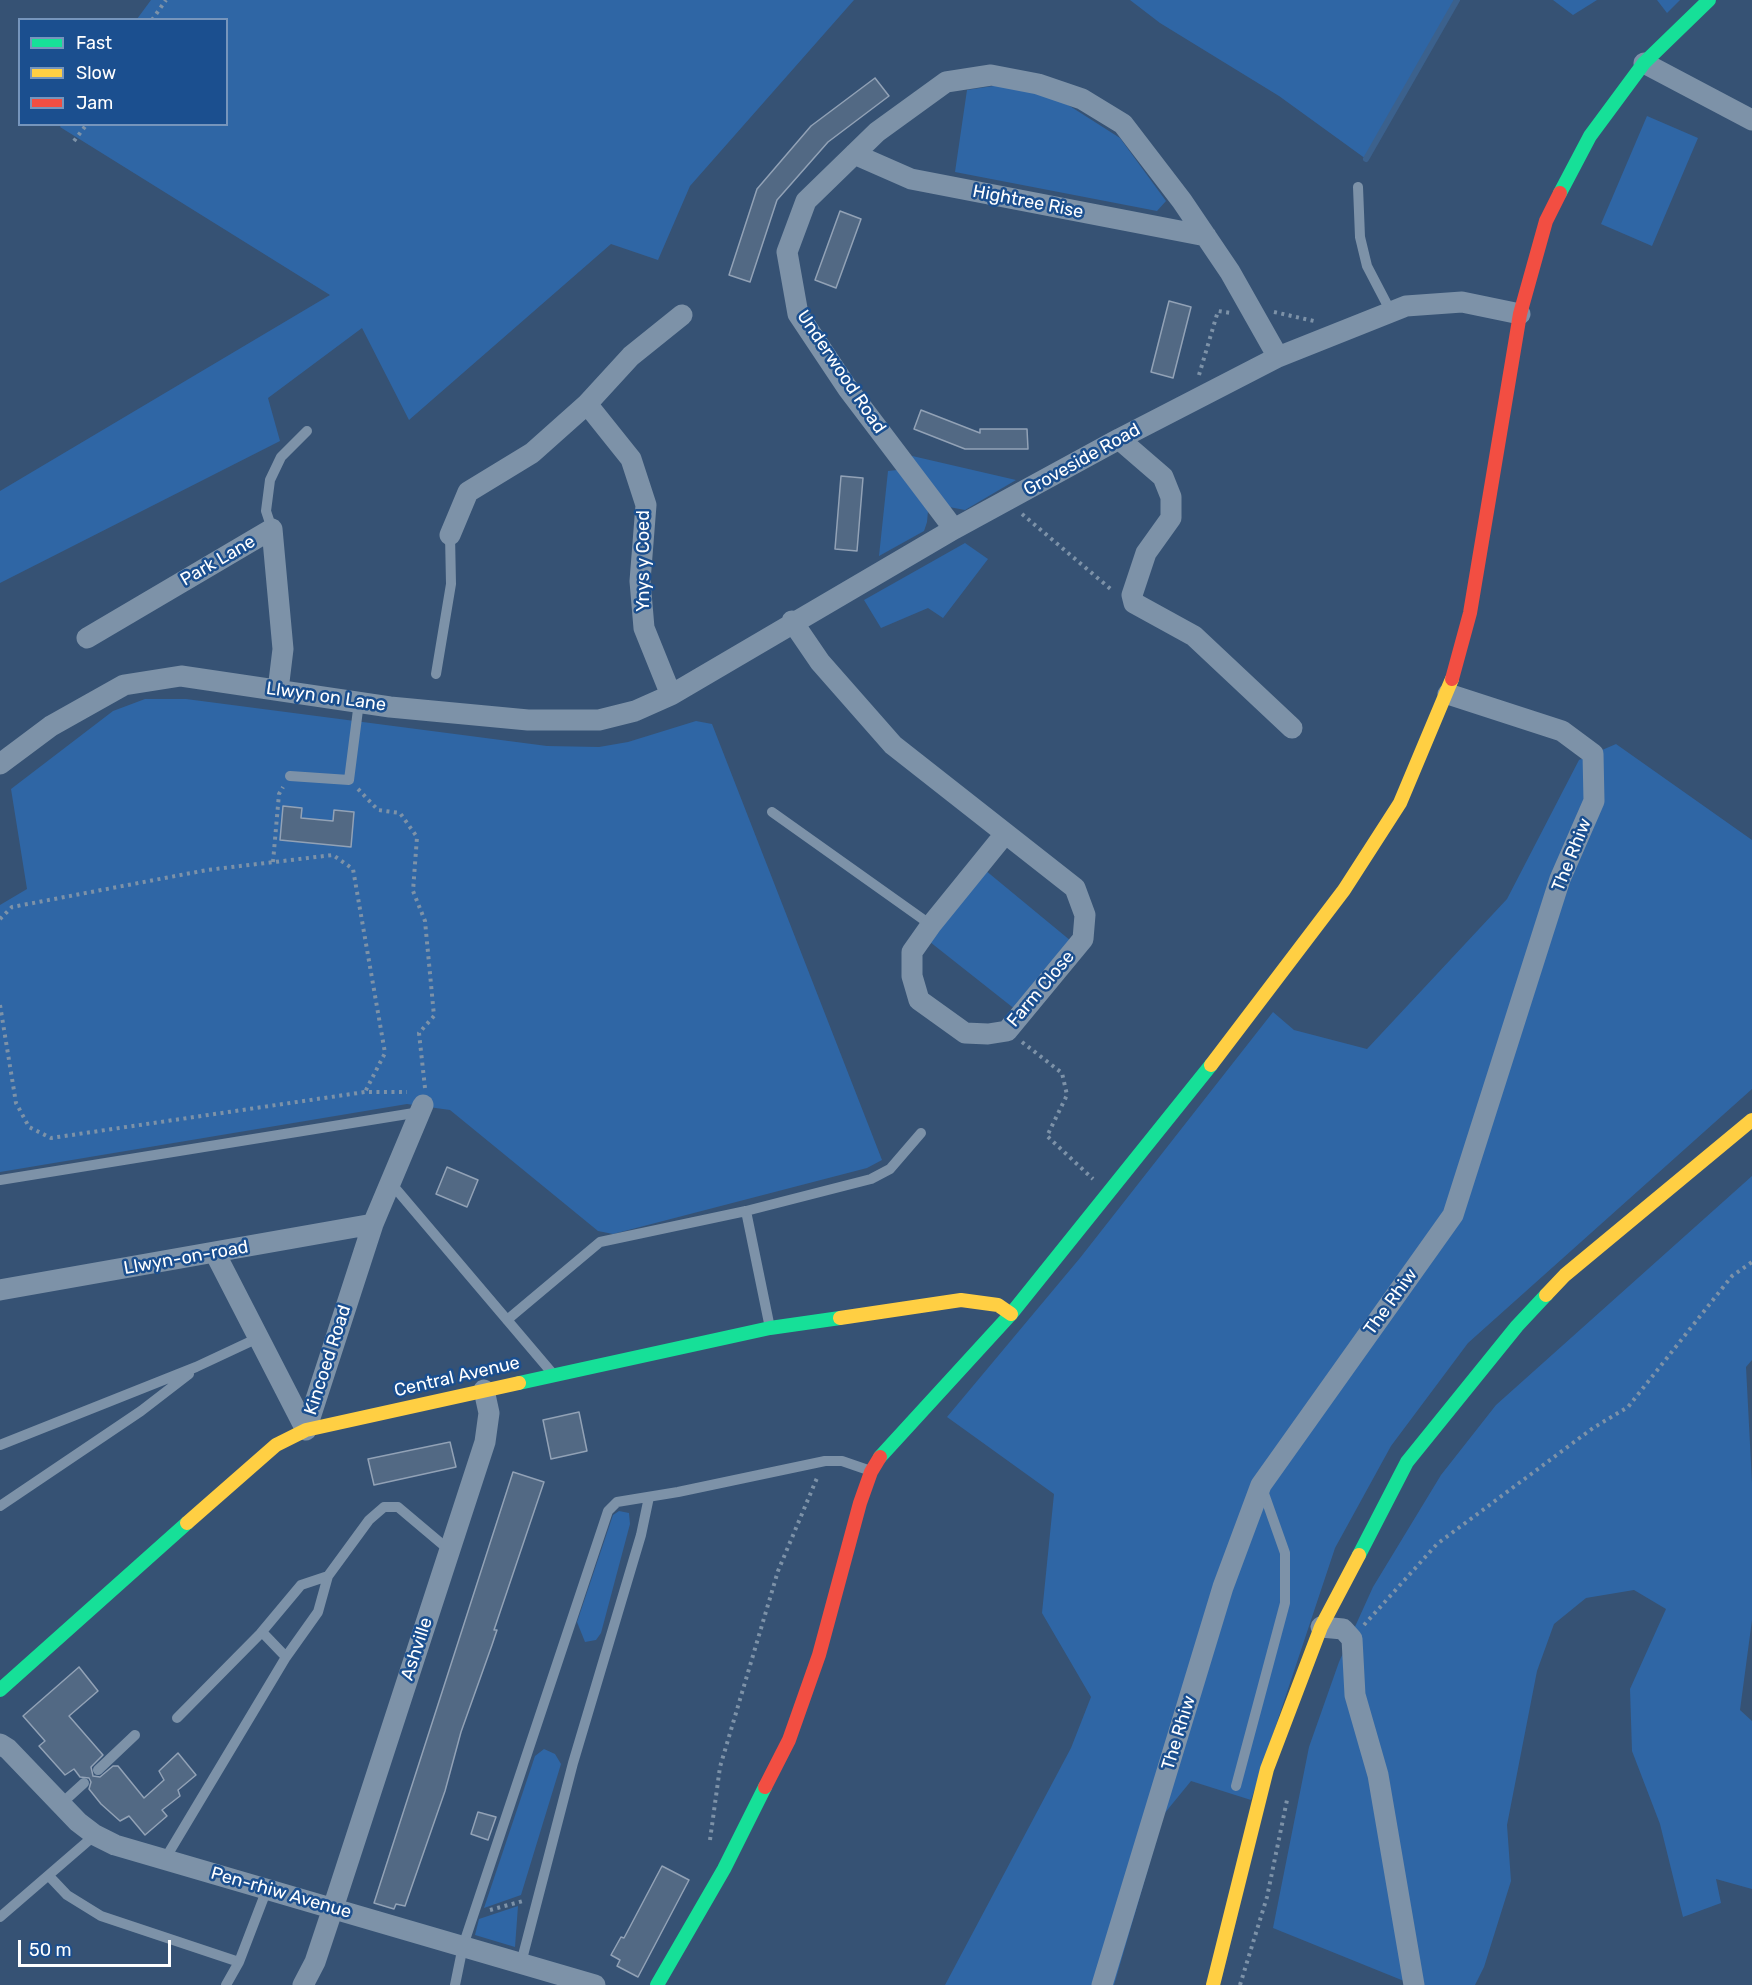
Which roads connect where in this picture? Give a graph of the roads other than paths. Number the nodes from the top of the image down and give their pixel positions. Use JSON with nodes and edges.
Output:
{"nodes":[{"id":1,"x":1709,"y":0,"type":"edge"},
{"id":2,"x":1644,"y":63,"type":"junction"},
{"id":3,"x":1752,"y":120,"type":"edge"},
{"id":4,"x":854,"y":154,"type":"junction"},
{"id":5,"x":1358,"y":187,"type":"dead end"},
{"id":6,"x":1206,"y":236,"type":"junction"},
{"id":7,"x":1391,"y":312,"type":"junction"},
{"id":8,"x":1520,"y":314,"type":"junction"},
{"id":9,"x":682,"y":315,"type":"dead end"},
{"id":10,"x":1278,"y":357,"type":"junction"},
{"id":11,"x":587,"y":404,"type":"junction"},
{"id":12,"x":307,"y":431,"type":"dead end"},
{"id":13,"x":1119,"y":439,"type":"junction"},
{"id":14,"x":272,"y":529,"type":"junction"},
{"id":15,"x":954,"y":529,"type":"junction"},
{"id":16,"x":450,"y":535,"type":"joint"},
{"id":17,"x":792,"y":621,"type":"junction"},
{"id":18,"x":87,"y":638,"type":"dead end"},
{"id":19,"x":436,"y":674,"type":"dead end"},
{"id":20,"x":278,"y":690,"type":"junction"},
{"id":21,"x":671,"y":694,"type":"junction"},
{"id":22,"x":1448,"y":694,"type":"junction"},
{"id":23,"x":359,"y":702,"type":"junction"},
{"id":24,"x":1292,"y":728,"type":"dead end"},
{"id":25,"x":0,"y":764,"type":"edge"},
{"id":26,"x":290,"y":776,"type":"road end"},
{"id":27,"x":772,"y":812,"type":"dead end"},
{"id":28,"x":1004,"y":835,"type":"junction"},
{"id":29,"x":930,"y":925,"type":"junction"},
{"id":30,"x":422,"y":1109,"type":"joint"},
{"id":31,"x":1752,"y":1120,"type":"edge"},
{"id":32,"x":921,"y":1133,"type":"dead end"},
{"id":33,"x":0,"y":1179,"type":"edge"},
{"id":34,"x":390,"y":1182,"type":"junction"},
{"id":35,"x":746,"y":1211,"type":"junction"},
{"id":36,"x":373,"y":1224,"type":"junction"},
{"id":37,"x":215,"y":1253,"type":"junction"},
{"id":38,"x":0,"y":1290,"type":"edge"},
{"id":39,"x":1011,"y":1314,"type":"junction"},
{"id":40,"x":507,"y":1320,"type":"junction"},
{"id":41,"x":770,"y":1328,"type":"junction"},
{"id":42,"x":258,"y":1338,"type":"junction"},
{"id":43,"x":196,"y":1367,"type":"junction"},
{"id":44,"x":554,"y":1374,"type":"junction"},
{"id":45,"x":484,"y":1390,"type":"junction"},
{"id":46,"x":306,"y":1430,"type":"junction"},
{"id":47,"x":0,"y":1445,"type":"edge"},
{"id":48,"x":871,"y":1472,"type":"junction"},
{"id":49,"x":1260,"y":1485,"type":"junction"},
{"id":50,"x":649,"y":1497,"type":"junction"},
{"id":51,"x":0,"y":1506,"type":"edge"},
{"id":52,"x":449,"y":1550,"type":"junction"},
{"id":53,"x":328,"y":1576,"type":"junction"},
{"id":54,"x":1321,"y":1627,"type":"junction"},
{"id":55,"x":262,"y":1632,"type":"junction"},
{"id":56,"x":286,"y":1657,"type":"junction"},
{"id":57,"x":0,"y":1690,"type":"edge"},
{"id":58,"x":177,"y":1718,"type":"dead end"},
{"id":59,"x":135,"y":1735,"type":"dead end"},
{"id":60,"x":0,"y":1744,"type":"edge"},
{"id":61,"x":98,"y":1770,"type":"dead end"},
{"id":62,"x":84,"y":1783,"type":"dead end"},
{"id":63,"x":1236,"y":1786,"type":"dead end"},
{"id":64,"x":61,"y":1804,"type":"junction"},
{"id":65,"x":95,"y":1835,"type":"junction"},
{"id":66,"x":165,"y":1859,"type":"junction"},
{"id":67,"x":49,"y":1876,"type":"junction"},
{"id":68,"x":267,"y":1889,"type":"junction"},
{"id":69,"x":333,"y":1908,"type":"junction"},
{"id":70,"x":0,"y":1917,"type":"edge"},
{"id":71,"x":463,"y":1946,"type":"junction"},
{"id":72,"x":239,"y":1962,"type":"junction"},
{"id":73,"x":521,"y":1963,"type":"junction"},
{"id":74,"x":226,"y":1985,"type":"edge"},
{"id":75,"x":303,"y":1985,"type":"edge"},
{"id":76,"x":455,"y":1985,"type":"edge"},
{"id":77,"x":595,"y":1985,"type":"edge"},
{"id":78,"x":657,"y":1985,"type":"edge"},
{"id":79,"x":1102,"y":1985,"type":"edge"},
{"id":80,"x":1213,"y":1985,"type":"edge"},
{"id":81,"x":1414,"y":1985,"type":"edge"}],
"edges":[{"from":1,"to":2,"type":"street"},
{"from":2,"to":3,"type":"street"},
{"from":2,"to":8,"type":"street"},
{"from":4,"to":6,"type":"street","name":"Hightree Rise"},
{"from":4,"to":6,"type":"street","name":"Underwood Road"},
{"from":4,"to":15,"type":"street","name":"Underwood Road"},
{"from":5,"to":7,"type":"lane"},
{"from":6,"to":10,"type":"street","name":"Underwood Road"},
{"from":7,"to":8,"type":"street","name":"Groveside Road"},
{"from":7,"to":10,"type":"street","name":"Groveside Road"},
{"from":8,"to":22,"type":"street"},
{"from":9,"to":11,"type":"street"},
{"from":10,"to":13,"type":"street","name":"Groveside Road"},
{"from":11,"to":16,"type":"street"},
{"from":11,"to":21,"type":"street","name":"Ynys y Coed"},
{"from":12,"to":14,"type":"lane"},
{"from":13,"to":15,"type":"street","name":"Groveside Road"},
{"from":13,"to":24,"type":"street"},
{"from":14,"to":18,"type":"street","name":"Park Lane"},
{"from":14,"to":20,"type":"street","name":"Park Lane"},
{"from":15,"to":17,"type":"street","name":"Groveside Road"},
{"from":16,"to":19,"type":"lane"},
{"from":17,"to":21,"type":"street","name":"Groveside Road"},
{"from":17,"to":28,"type":"street","name":"Farm Close"},
{"from":20,"to":23,"type":"street","name":"Llwyn on Lane"},
{"from":20,"to":25,"type":"street","name":"Llwyn on Lane"},
{"from":21,"to":23,"type":"street","name":"Llwyn on Lane"},
{"from":22,"to":39,"type":"street"},
{"from":22,"to":49,"type":"street","name":"The Rhiw"},
{"from":23,"to":26,"type":"lane"},
{"from":27,"to":29,"type":"lane"},
{"from":28,"to":29,"type":"street","name":"Farm Close"},
{"from":28,"to":29,"type":"street","name":"Farm Close"},
{"from":30,"to":33,"type":"lane"},
{"from":30,"to":34,"type":"street","name":"Kincoed Road"},
{"from":31,"to":54,"type":"street"},
{"from":32,"to":35,"type":"lane"},
{"from":34,"to":36,"type":"street","name":"Kincoed Road"},
{"from":34,"to":40,"type":"lane"},
{"from":35,"to":40,"type":"lane"},
{"from":35,"to":41,"type":"lane"},
{"from":36,"to":37,"type":"street","name":"Llwyn-on-road"},
{"from":36,"to":46,"type":"street","name":"Kincoed Road"},
{"from":37,"to":38,"type":"street","name":"Llwyn-on-road"},
{"from":37,"to":42,"type":"street","name":"Kincoed Road"},
{"from":39,"to":41,"type":"street","name":"Central Avenue"},
{"from":39,"to":48,"type":"street"},
{"from":40,"to":44,"type":"lane"},
{"from":41,"to":44,"type":"street","name":"Central Avenue"},
{"from":42,"to":43,"type":"lane"},
{"from":42,"to":46,"type":"street","name":"Kincoed Road"},
{"from":43,"to":47,"type":"lane"},
{"from":43,"to":51,"type":"lane"},
{"from":44,"to":45,"type":"street","name":"Central Avenue"},
{"from":45,"to":46,"type":"street","name":"Central Avenue"},
{"from":45,"to":52,"type":"street","name":"Ashville"},
{"from":46,"to":57,"type":"street","name":"Central Avenue"},
{"from":48,"to":50,"type":"lane"},
{"from":48,"to":78,"type":"street"},
{"from":49,"to":63,"type":"lane"},
{"from":49,"to":79,"type":"street","name":"The Rhiw"},
{"from":50,"to":71,"type":"lane"},
{"from":50,"to":73,"type":"lane"},
{"from":52,"to":53,"type":"lane"},
{"from":52,"to":69,"type":"street","name":"Ashville"},
{"from":53,"to":55,"type":"lane"},
{"from":53,"to":56,"type":"lane"},
{"from":54,"to":80,"type":"street"},
{"from":54,"to":81,"type":"street"},
{"from":55,"to":56,"type":"lane"},
{"from":55,"to":58,"type":"lane"},
{"from":56,"to":66,"type":"lane"},
{"from":59,"to":61,"type":"lane"},
{"from":60,"to":64,"type":"street","name":"Pen-rhiw Avenue"},
{"from":62,"to":64,"type":"lane"},
{"from":64,"to":65,"type":"street","name":"Pen-rhiw Avenue"},
{"from":65,"to":66,"type":"street","name":"Pen-rhiw Avenue"},
{"from":65,"to":67,"type":"lane"},
{"from":66,"to":68,"type":"street","name":"Pen-rhiw Avenue"},
{"from":67,"to":70,"type":"lane"},
{"from":67,"to":72,"type":"lane"},
{"from":68,"to":69,"type":"street","name":"Pen-rhiw Avenue"},
{"from":68,"to":72,"type":"lane"},
{"from":69,"to":71,"type":"street","name":"Pen-rhiw Avenue"},
{"from":69,"to":75,"type":"street","name":"Ashville"},
{"from":71,"to":73,"type":"street","name":"Pen-rhiw Avenue"},
{"from":71,"to":76,"type":"lane"},
{"from":72,"to":74,"type":"lane"},
{"from":73,"to":77,"type":"street","name":"Pen-rhiw Avenue"}]}
